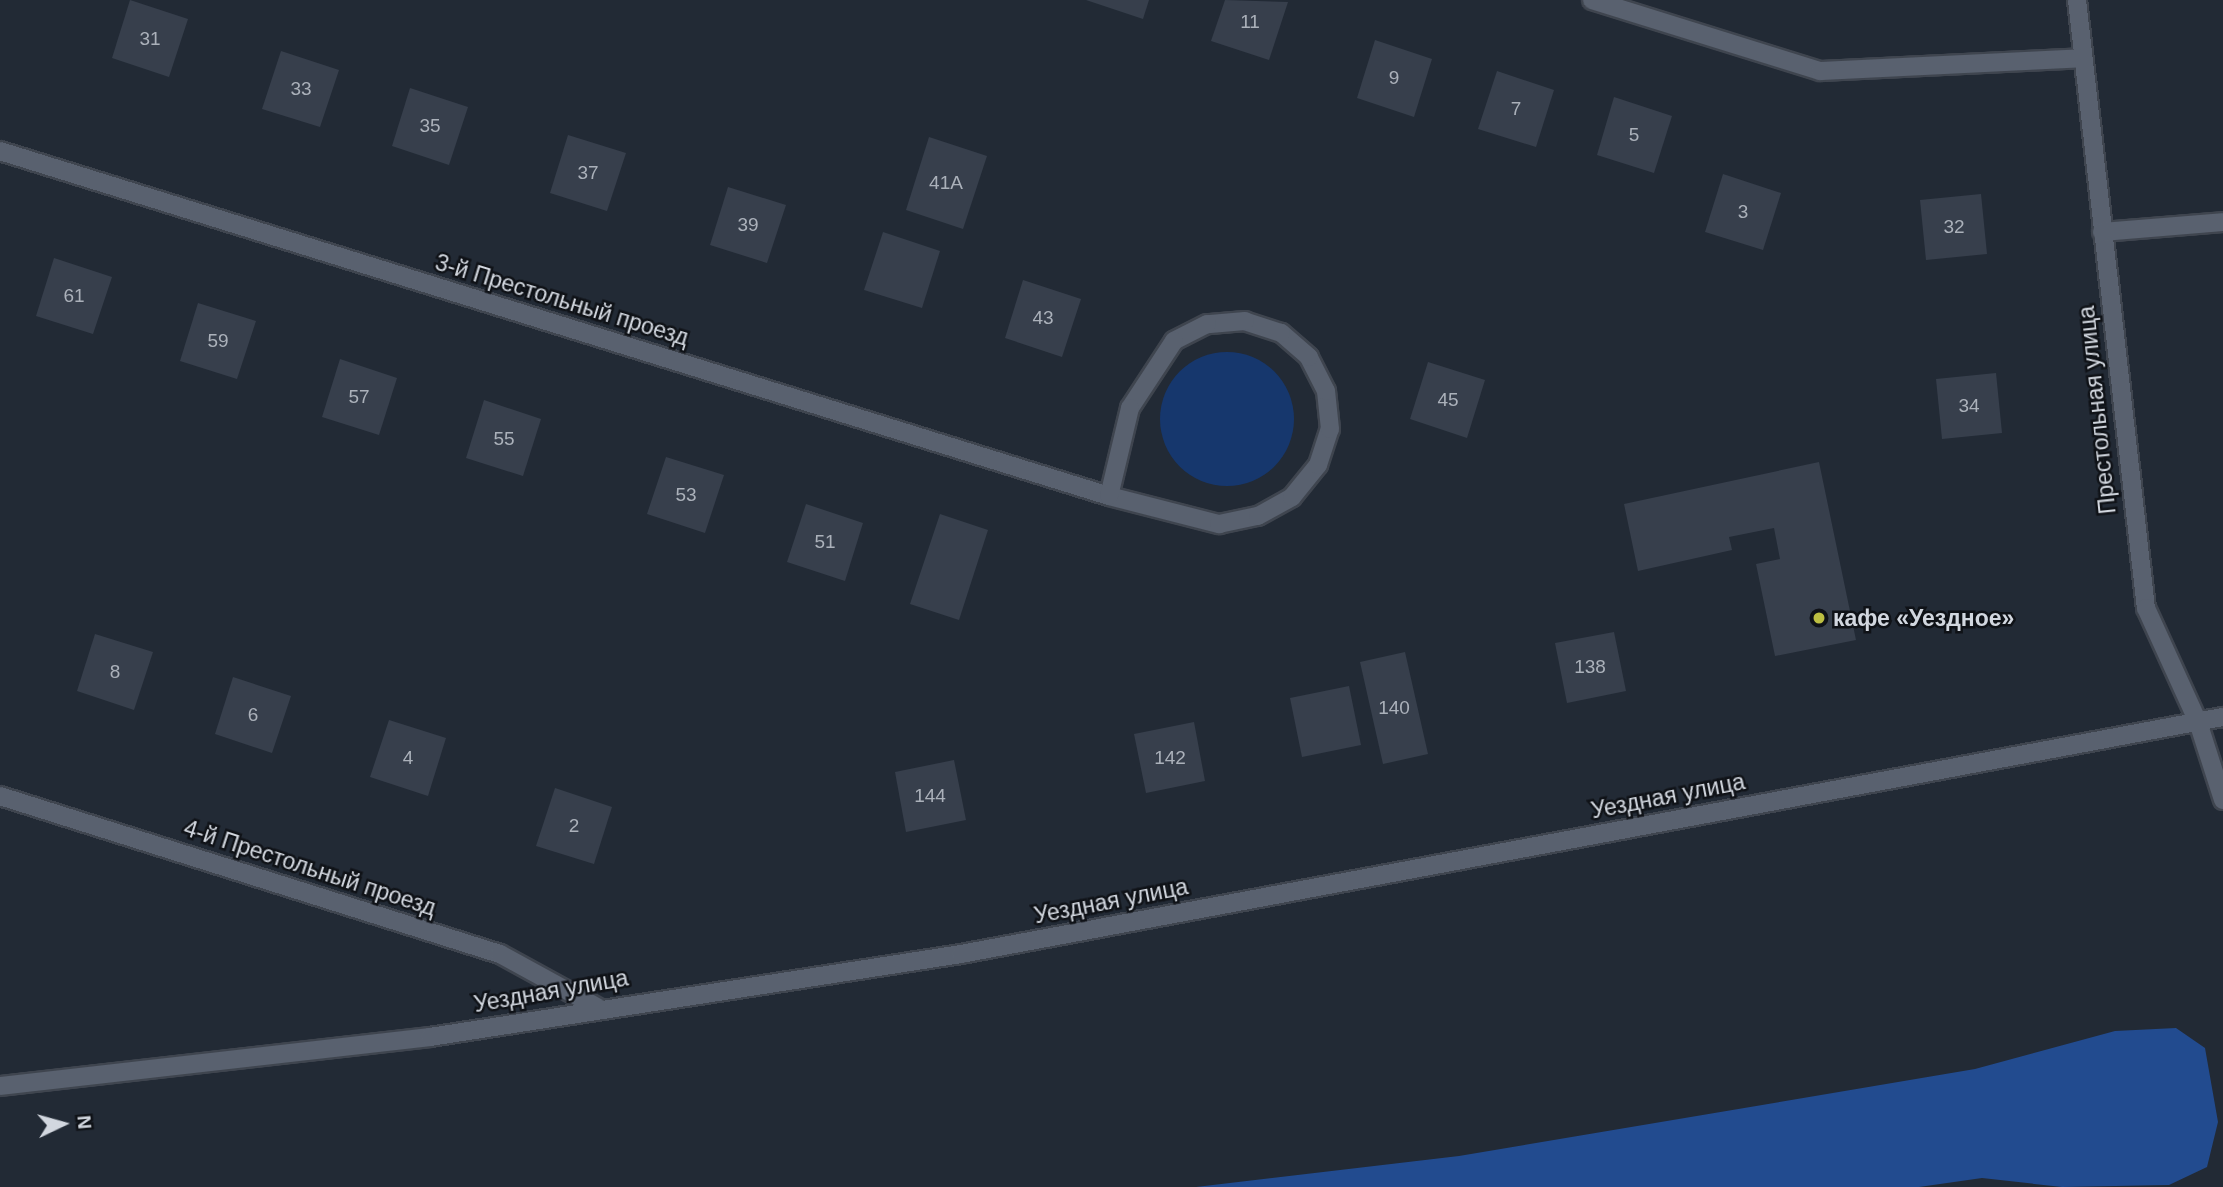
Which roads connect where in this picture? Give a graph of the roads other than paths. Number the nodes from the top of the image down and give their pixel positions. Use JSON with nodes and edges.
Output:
{"nodes":[{"id":1,"x":1592,"y":0,"type":"edge"},
{"id":2,"x":2077,"y":0,"type":"edge"},
{"id":3,"x":2083,"y":58,"type":"junction"},
{"id":4,"x":0,"y":151,"type":"edge"},
{"id":5,"x":2223,"y":222,"type":"edge"},
{"id":6,"x":2102,"y":232,"type":"junction"},
{"id":7,"x":1109,"y":496,"type":"junction"},
{"id":8,"x":2223,"y":717,"type":"edge"},
{"id":9,"x":2197,"y":722,"type":"junction"},
{"id":10,"x":0,"y":796,"type":"edge"},
{"id":11,"x":2223,"y":800,"type":"edge"},
{"id":12,"x":597,"y":1007,"type":"junction"},
{"id":13,"x":0,"y":1086,"type":"edge"}],
"edges":[{"from":1,"to":3,"type":"street"},
{"from":2,"to":3,"type":"street","name":"Престольная улица"},
{"from":3,"to":6,"type":"street","name":"Престольная улица"},
{"from":4,"to":7,"type":"street","name":"3-й Престольный проезд"},
{"from":5,"to":6,"type":"street"},
{"from":6,"to":9,"type":"street","name":"Престольная улица"},
{"from":7,"to":7,"type":"street","name":"3-й Престольный проезд"},
{"from":8,"to":9,"type":"street","name":"Уездная улица"},
{"from":9,"to":11,"type":"street","name":"Престольная улица"},
{"from":9,"to":12,"type":"street","name":"Уездная улица"},
{"from":10,"to":12,"type":"street","name":"4-й Престольный проезд"},
{"from":12,"to":13,"type":"street","name":"Уездная улица"}]}
